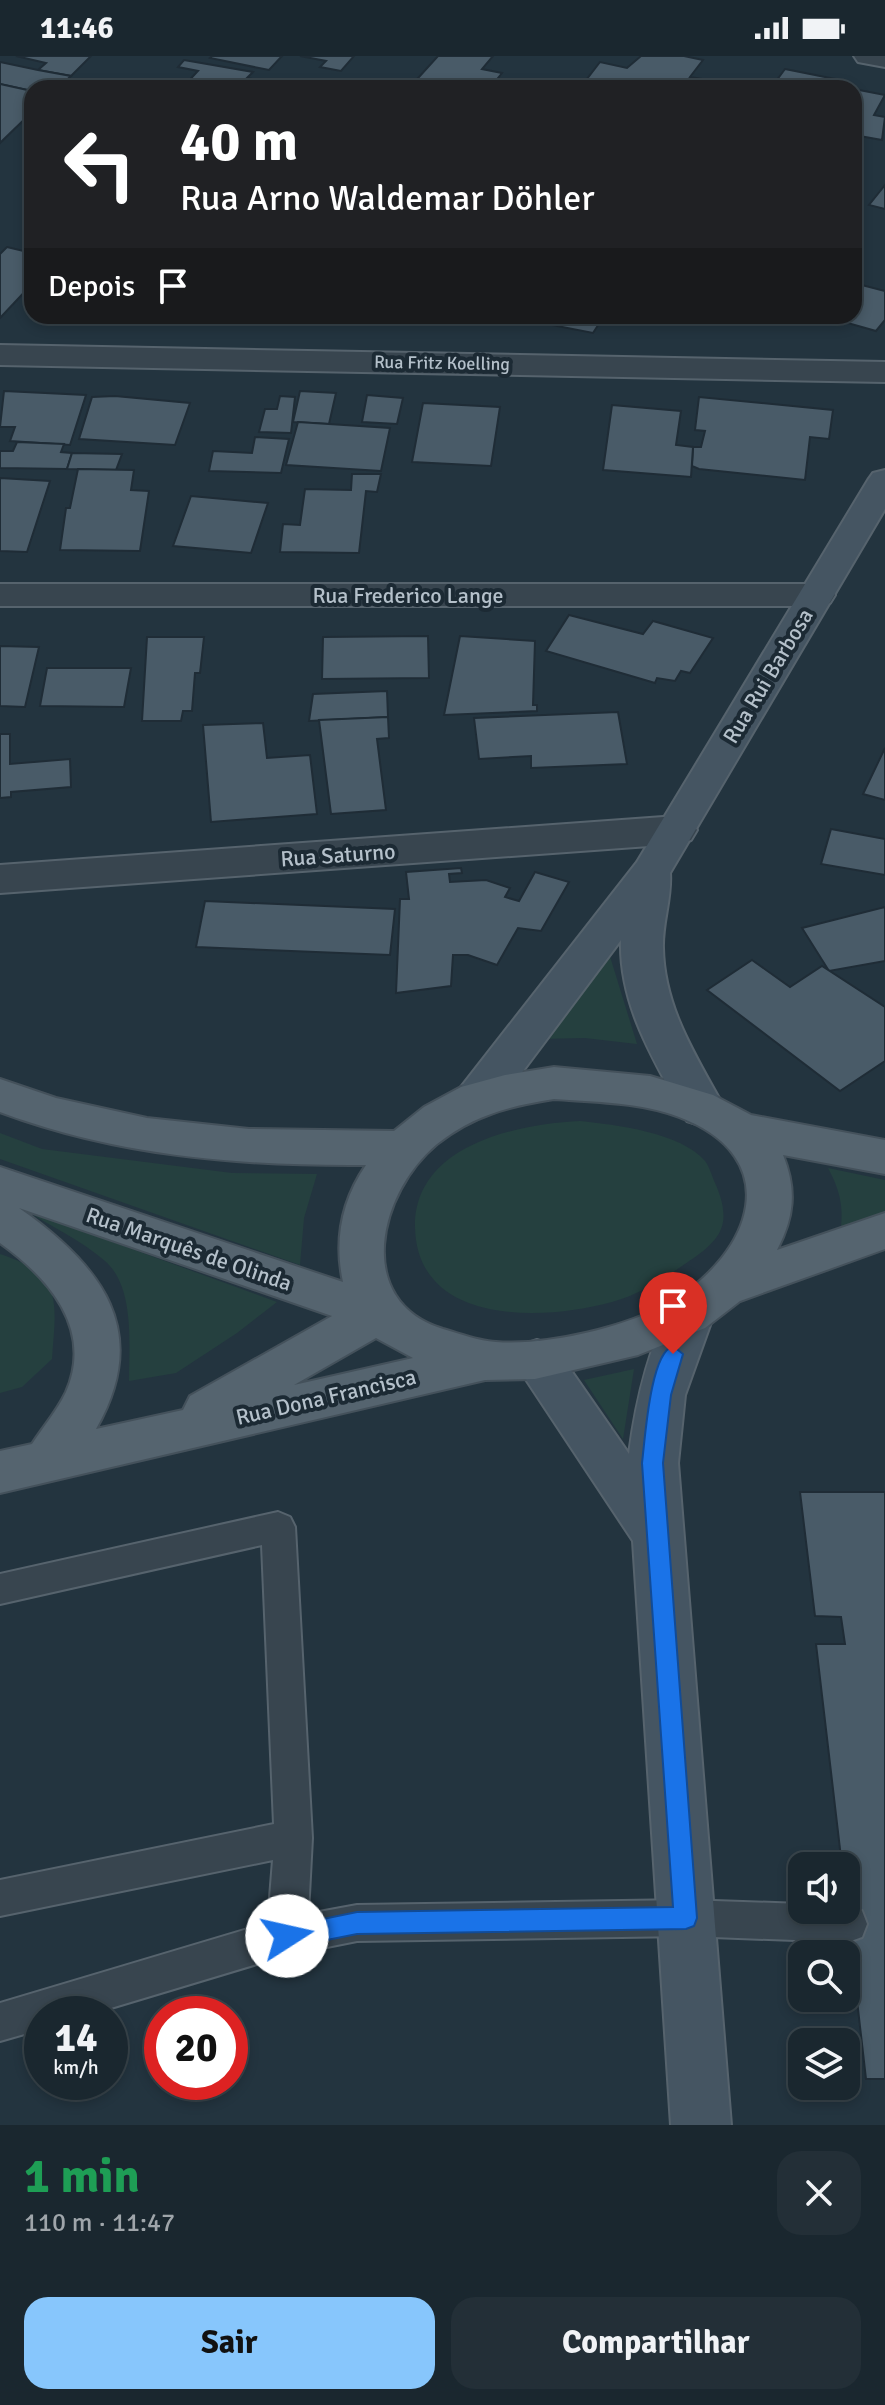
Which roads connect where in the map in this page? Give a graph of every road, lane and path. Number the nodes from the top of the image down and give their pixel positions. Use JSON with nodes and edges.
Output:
{"nodes":[{"id":1,"x":868,"y":56,"type":"edge"},
{"id":2,"x":885,"y":59,"type":"edge"},
{"id":3,"x":0,"y":355,"type":"edge"},
{"id":4,"x":885,"y":372,"type":"edge"},
{"id":5,"x":885,"y":480,"type":"edge"},
{"id":6,"x":0,"y":595,"type":"edge"},
{"id":7,"x":817,"y":595,"type":"junction"},
{"id":8,"x":677,"y":830,"type":"junction"},
{"id":9,"x":651,"y":872,"type":"junction"},
{"id":10,"x":0,"y":879,"type":"edge"},
{"id":11,"x":0,"y":1095,"type":"edge"},
{"id":12,"x":477,"y":1099,"type":"junction"},
{"id":13,"x":721,"y":1120,"type":"junction"},
{"id":14,"x":402,"y":1148,"type":"junction"},
{"id":15,"x":885,"y":1157,"type":"edge"},
{"id":16,"x":0,"y":1184,"type":"edge"},
{"id":17,"x":0,"y":1219,"type":"edge"},
{"id":18,"x":885,"y":1231,"type":"edge"},
{"id":19,"x":708,"y":1300,"type":"junction"},
{"id":20,"x":379,"y":1313,"type":"junction"},
{"id":21,"x":486,"y":1360,"type":"junction"},
{"id":22,"x":537,"y":1360,"type":"junction"},
{"id":23,"x":166,"y":1433,"type":"junction"},
{"id":24,"x":48,"y":1461,"type":"junction"},
{"id":25,"x":0,"y":1472,"type":"edge"},
{"id":26,"x":658,"y":1536,"type":"junction"},
{"id":27,"x":0,"y":1589,"type":"edge"},
{"id":28,"x":293,"y":1838,"type":"junction"},
{"id":29,"x":0,"y":1898,"type":"edge"},
{"id":30,"x":686,"y":1918,"type":"junction"},
{"id":31,"x":788,"y":1922,"type":"edge"},
{"id":32,"x":287,"y":1936,"type":"junction"},
{"id":33,"x":0,"y":2022,"type":"edge"},
{"id":34,"x":701,"y":2125,"type":"edge"}],
"edges":[{"from":1,"to":2,"type":"street"},
{"from":3,"to":4,"type":"street","name":"Rua Fritz Koelling"},
{"from":5,"to":7,"type":"main road","name":"Rua Rui Barbosa"},
{"from":6,"to":7,"type":"street","name":"Rua Frederico Lange"},
{"from":7,"to":8,"type":"main road","name":"Rua Rui Barbosa"},
{"from":8,"to":9,"type":"main road","name":"Rua Rui Barbosa"},
{"from":8,"to":10,"type":"street","name":"Rua Saturno"},
{"from":9,"to":12,"type":"main road","name":"Rua Rui Barbosa"},
{"from":9,"to":13,"type":"main road","name":"Rua Rui Barbosa"},
{"from":11,"to":14,"type":"main road"},
{"from":12,"to":13,"type":"main road"},
{"from":12,"to":14,"type":"main road"},
{"from":13,"to":15,"type":"main road"},
{"from":13,"to":19,"type":"main road"},
{"from":14,"to":20,"type":"main road"},
{"from":16,"to":20,"type":"main road","name":"Rua Marquês de Olinda"},
{"from":17,"to":24,"type":"main road"},
{"from":18,"to":19,"type":"main road"},
{"from":19,"to":22,"type":"main road"},
{"from":19,"to":26,"type":"main road"},
{"from":20,"to":21,"type":"main road"},
{"from":20,"to":23,"type":"main road","name":"Rua Dona Francisca"},
{"from":21,"to":22,"type":"main road"},
{"from":21,"to":23,"type":"main road","name":"Rua Dona Francisca"},
{"from":22,"to":26,"type":"main road"},
{"from":23,"to":24,"type":"main road","name":"Rua Dona Francisca"},
{"from":24,"to":25,"type":"main road","name":"Rua Dona Francisca"},
{"from":26,"to":30,"type":"main road"},
{"from":27,"to":28,"type":"lane"},
{"from":28,"to":29,"type":"lane"},
{"from":28,"to":32,"type":"lane"},
{"from":30,"to":31,"type":"lane"},
{"from":30,"to":32,"type":"lane"},
{"from":30,"to":34,"type":"main road"},
{"from":32,"to":33,"type":"lane"}]}
